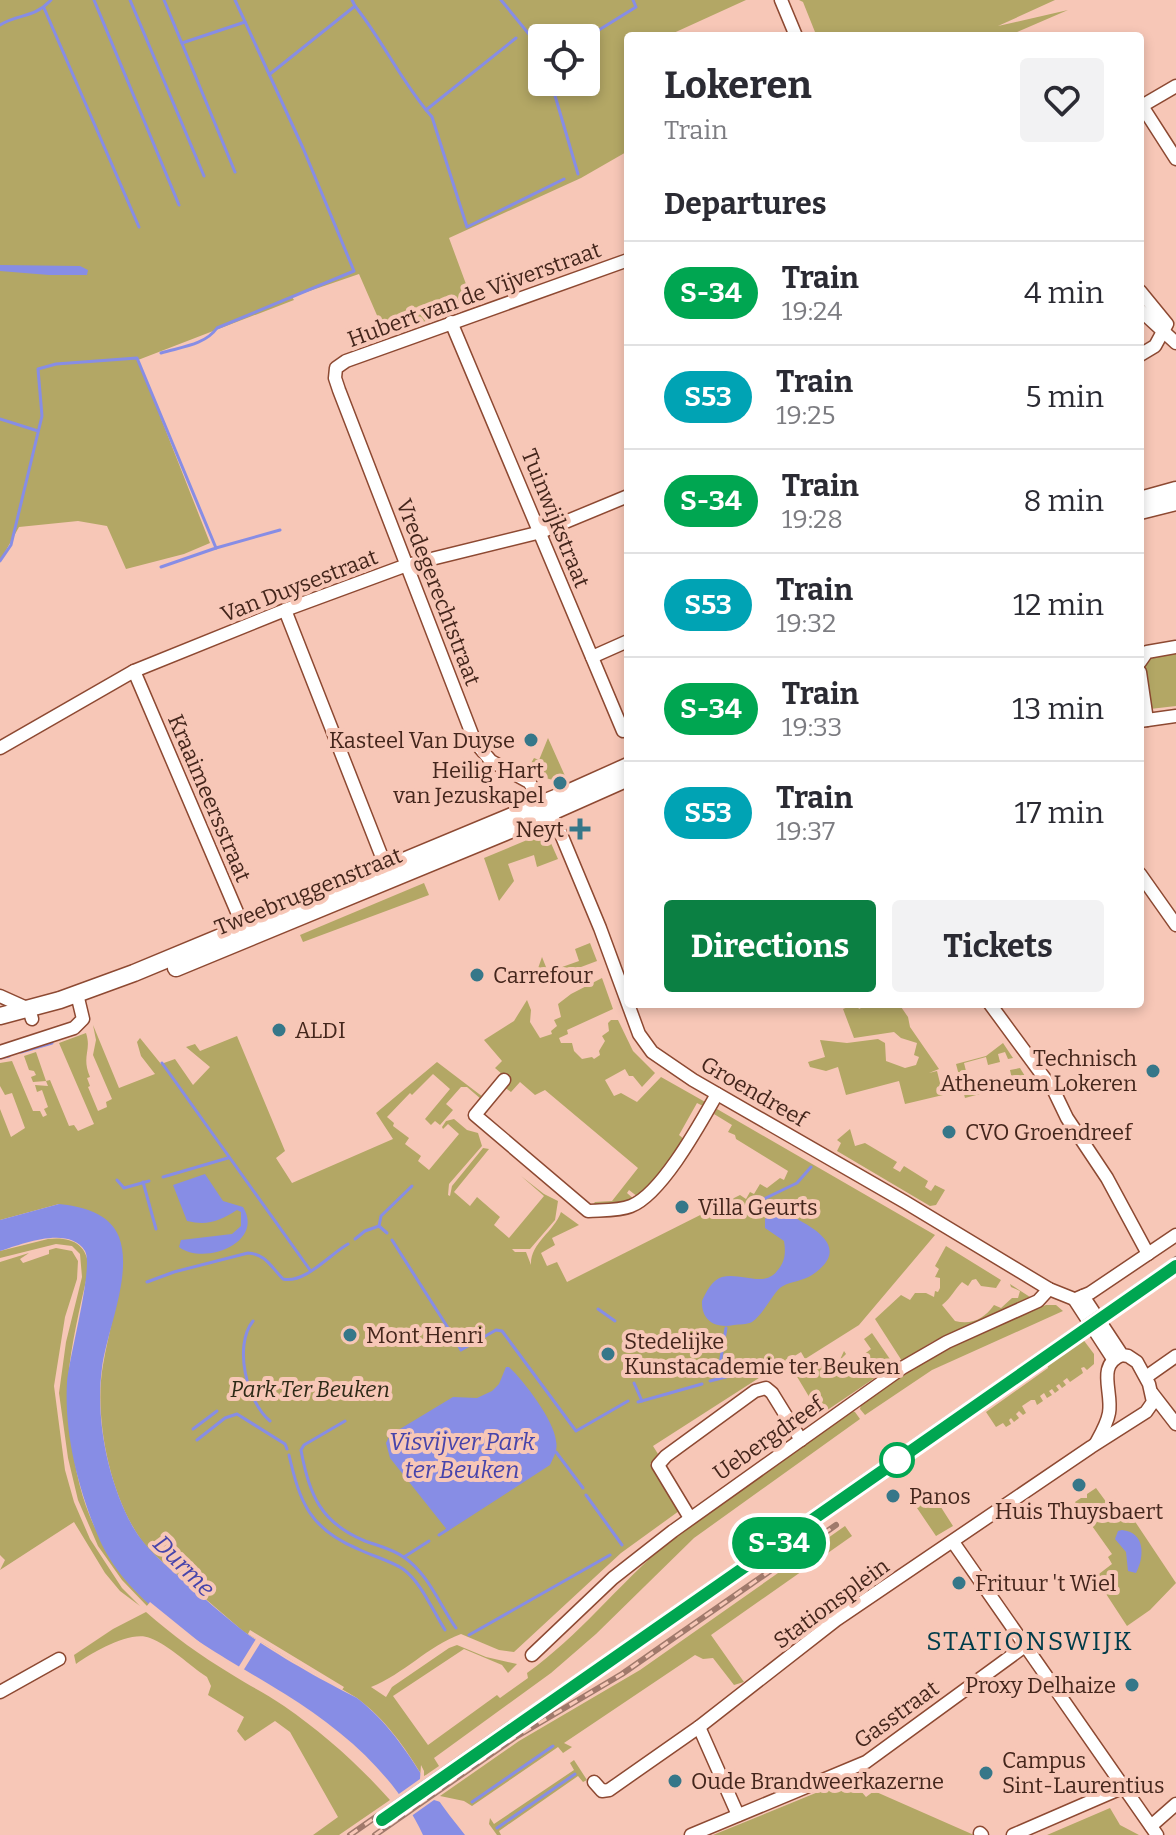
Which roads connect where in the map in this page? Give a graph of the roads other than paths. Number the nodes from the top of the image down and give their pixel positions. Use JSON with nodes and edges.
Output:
{"nodes":[{"id":1,"x":781,"y":0,"type":"edge"},
{"id":2,"x":794,"y":32,"type":"edge"},
{"id":3,"x":1176,"y":86,"type":"edge"},
{"id":4,"x":1144,"y":105,"type":"edge"},
{"id":5,"x":1144,"y":111,"type":"edge"},
{"id":6,"x":1176,"y":159,"type":"edge"},
{"id":7,"x":624,"y":261,"type":"edge"},
{"id":8,"x":1144,"y":296,"type":"edge"},
{"id":9,"x":1144,"y":314,"type":"edge"},
{"id":10,"x":451,"y":322,"type":"junction"},
{"id":11,"x":1164,"y":333,"type":"junction"},
{"id":12,"x":1176,"y":343,"type":"edge"},
{"id":13,"x":1144,"y":353,"type":"edge"},
{"id":14,"x":336,"y":368,"type":"joint"},
{"id":15,"x":1176,"y":490,"type":"edge"},
{"id":16,"x":624,"y":499,"type":"edge"},
{"id":17,"x":1144,"y":499,"type":"edge"},
{"id":18,"x":1176,"y":502,"type":"edge"},
{"id":19,"x":1144,"y":510,"type":"edge"},
{"id":20,"x":541,"y":532,"type":"junction"},
{"id":21,"x":407,"y":565,"type":"junction"},
{"id":22,"x":285,"y":610,"type":"junction"},
{"id":23,"x":624,"y":643,"type":"edge"},
{"id":24,"x":1176,"y":647,"type":"edge"},
{"id":25,"x":1144,"y":656,"type":"edge"},
{"id":26,"x":592,"y":657,"type":"junction"},
{"id":27,"x":134,"y":671,"type":"junction"},
{"id":28,"x":1176,"y":716,"type":"edge"},
{"id":29,"x":1144,"y":721,"type":"edge"},
{"id":30,"x":623,"y":731,"type":"dead end"},
{"id":31,"x":0,"y":748,"type":"edge"},
{"id":32,"x":624,"y":768,"type":"edge"},
{"id":33,"x":624,"y":779,"type":"edge"},
{"id":34,"x":547,"y":808,"type":"junction"},
{"id":35,"x":388,"y":874,"type":"junction"},
{"id":36,"x":1144,"y":879,"type":"edge"},
{"id":37,"x":1176,"y":925,"type":"edge"},
{"id":38,"x":246,"y":934,"type":"junction"},
{"id":39,"x":624,"y":993,"type":"edge"},
{"id":40,"x":0,"y":996,"type":"edge"},
{"id":41,"x":78,"y":1000,"type":"junction"},
{"id":42,"x":630,"y":1008,"type":"edge"},
{"id":43,"x":993,"y":1008,"type":"edge"},
{"id":44,"x":31,"y":1014,"type":"junction"},
{"id":45,"x":0,"y":1016,"type":"edge"},
{"id":46,"x":0,"y":1027,"type":"edge"},
{"id":47,"x":0,"y":1052,"type":"edge"},
{"id":48,"x":504,"y":1080,"type":"dead end"},
{"id":49,"x":717,"y":1094,"type":"junction"},
{"id":50,"x":1176,"y":1235,"type":"edge"},
{"id":51,"x":1148,"y":1254,"type":"junction"},
{"id":52,"x":1049,"y":1289,"type":"junction"},
{"id":53,"x":1078,"y":1297,"type":"junction"},
{"id":54,"x":1176,"y":1356,"type":"edge"},
{"id":55,"x":1117,"y":1357,"type":"junction"},
{"id":56,"x":1146,"y":1377,"type":"junction"},
{"id":57,"x":1152,"y":1393,"type":"junction"},
{"id":58,"x":1110,"y":1401,"type":"junction"},
{"id":59,"x":1140,"y":1417,"type":"junction"},
{"id":60,"x":1176,"y":1424,"type":"edge"},
{"id":61,"x":801,"y":1440,"type":"junction"},
{"id":62,"x":1096,"y":1443,"type":"junction"},
{"id":63,"x":690,"y":1518,"type":"junction"},
{"id":64,"x":953,"y":1542,"type":"junction"},
{"id":65,"x":1025,"y":1646,"type":"junction"},
{"id":66,"x":532,"y":1655,"type":"dead end"},
{"id":67,"x":59,"y":1659,"type":"dead end"},
{"id":68,"x":0,"y":1692,"type":"edge"},
{"id":69,"x":699,"y":1727,"type":"junction"},
{"id":70,"x":594,"y":1782,"type":"dead end"},
{"id":71,"x":1124,"y":1787,"type":"junction"},
{"id":72,"x":1176,"y":1804,"type":"edge"},
{"id":73,"x":738,"y":1815,"type":"junction"},
{"id":74,"x":1154,"y":1831,"type":"edge"},
{"id":75,"x":691,"y":1835,"type":"edge"},
{"id":76,"x":1013,"y":1835,"type":"edge"}],
"edges":[{"from":1,"to":2,"type":"street"},
{"from":3,"to":4,"type":"street"},
{"from":5,"to":6,"type":"street"},
{"from":7,"to":10,"type":"street","name":"Hubert van de Vijverstraat"},
{"from":8,"to":11,"type":"street"},
{"from":9,"to":11,"type":"street"},
{"from":10,"to":14,"type":"street","name":"Hubert van de Vijverstraat"},
{"from":10,"to":20,"type":"street","name":"Tuinwijkstraat"},
{"from":11,"to":12,"type":"street"},
{"from":11,"to":13,"type":"street"},
{"from":14,"to":21,"type":"street","name":"Vredegerechtstraat"},
{"from":15,"to":17,"type":"main road"},
{"from":16,"to":20,"type":"street","name":"Van Duysestraat"},
{"from":18,"to":19,"type":"main road"},
{"from":20,"to":21,"type":"street","name":"Van Duysestraat"},
{"from":20,"to":26,"type":"street","name":"Tuinwijkstraat"},
{"from":21,"to":22,"type":"street","name":"Van Duysestraat"},
{"from":21,"to":34,"type":"street","name":"Vredegerechtstraat"},
{"from":22,"to":27,"type":"street","name":"Van Duysestraat"},
{"from":22,"to":35,"type":"street"},
{"from":23,"to":26,"type":"street"},
{"from":24,"to":25,"type":"street"},
{"from":26,"to":30,"type":"street","name":"Tuinwijkstraat"},
{"from":27,"to":31,"type":"street","name":"Van Duysestraat"},
{"from":27,"to":38,"type":"street","name":"Kraaimeersstraat"},
{"from":28,"to":29,"type":"street"},
{"from":32,"to":34,"type":"main road"},
{"from":33,"to":34,"type":"main road"},
{"from":34,"to":35,"type":"main road","name":"Tweebruggenstraat"},
{"from":34,"to":39,"type":"street","name":"Groendreef"},
{"from":35,"to":38,"type":"main road","name":"Tweebruggenstraat"},
{"from":36,"to":37,"type":"street"},
{"from":38,"to":41,"type":"main road","name":"Tweebruggenstraat"},
{"from":40,"to":44,"type":"street"},
{"from":41,"to":44,"type":"main road","name":"Tweebruggenstraat"},
{"from":41,"to":47,"type":"street"},
{"from":42,"to":49,"type":"street","name":"Groendreef"},
{"from":43,"to":51,"type":"street"},
{"from":44,"to":45,"type":"main road","name":"Tweebruggenstraat"},
{"from":44,"to":46,"type":"main road","name":"Tweebruggenstraat"},
{"from":48,"to":49,"type":"street"},
{"from":49,"to":52,"type":"street","name":"Groendreef"},
{"from":50,"to":51,"type":"street"},
{"from":51,"to":53,"type":"street"},
{"from":52,"to":53,"type":"street","name":"Groendreef"},
{"from":52,"to":61,"type":"street","name":"Uebergdreef"},
{"from":53,"to":55,"type":"street"},
{"from":54,"to":56,"type":"street"},
{"from":55,"to":56,"type":"street"},
{"from":55,"to":58,"type":"street"},
{"from":56,"to":57,"type":"street"},
{"from":57,"to":59,"type":"street"},
{"from":57,"to":60,"type":"street"},
{"from":58,"to":59,"type":"street"},
{"from":58,"to":62,"type":"street"},
{"from":59,"to":62,"type":"street","name":"Stationsplein"},
{"from":61,"to":63,"type":"street","name":"Uebergdreef"},
{"from":61,"to":63,"type":"street"},
{"from":62,"to":64,"type":"street","name":"Stationsplein"},
{"from":63,"to":66,"type":"street","name":"Uebergdreef"},
{"from":64,"to":65,"type":"street"},
{"from":64,"to":69,"type":"street","name":"Stationsplein"},
{"from":65,"to":71,"type":"street"},
{"from":65,"to":73,"type":"street","name":"Gasstraat"},
{"from":67,"to":68,"type":"street"},
{"from":69,"to":70,"type":"street","name":"Stationsplein"},
{"from":69,"to":73,"type":"street"},
{"from":71,"to":74,"type":"street"},
{"from":71,"to":76,"type":"street"},
{"from":72,"to":74,"type":"street"},
{"from":73,"to":75,"type":"street","name":"Gasstraat"}]}
